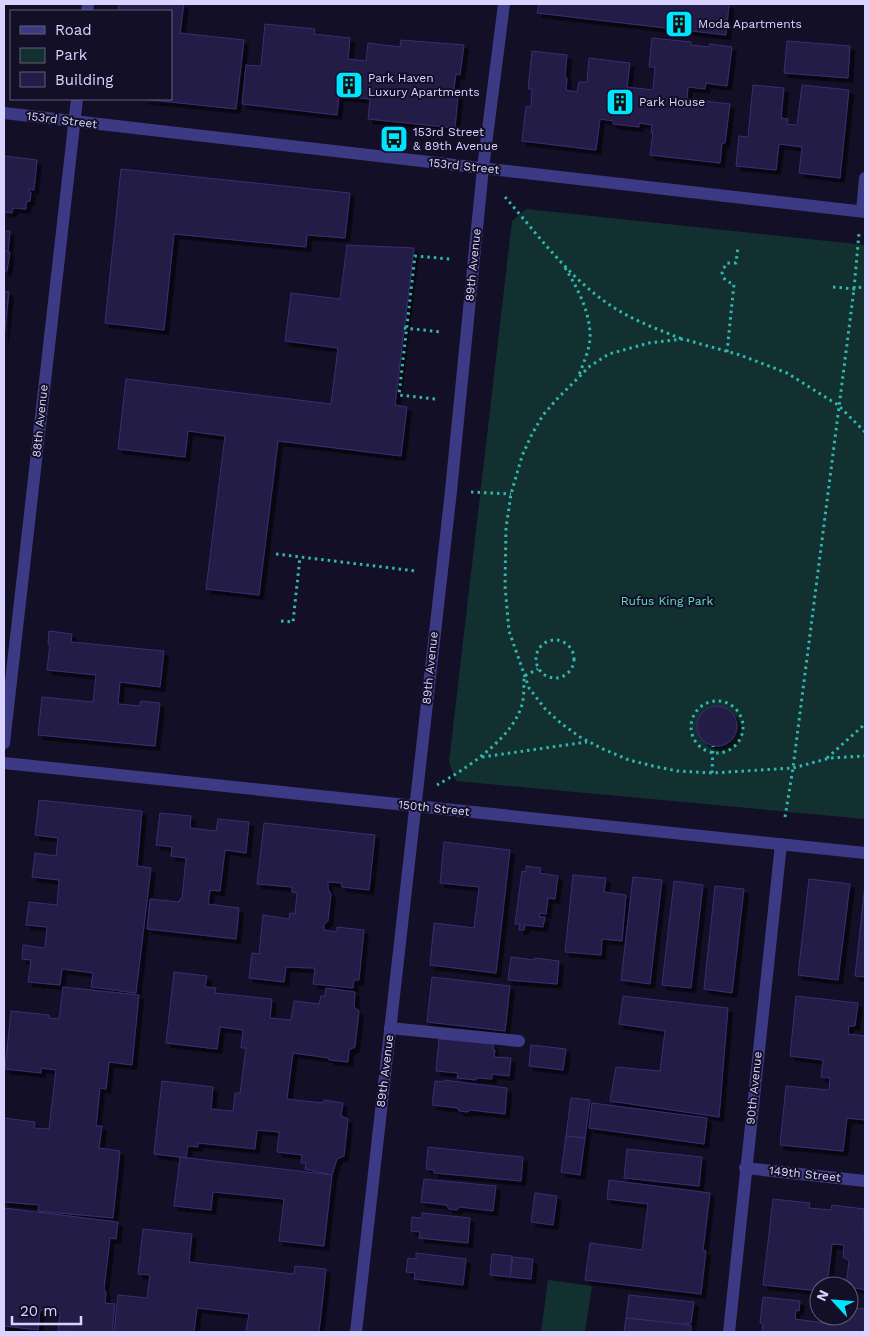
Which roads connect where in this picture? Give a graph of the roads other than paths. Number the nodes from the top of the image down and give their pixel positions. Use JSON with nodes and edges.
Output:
{"nodes":[{"id":1,"x":504,"y":4,"type":"edge"},
{"id":2,"x":77,"y":100,"type":"edge"},
{"id":3,"x":4,"y":113,"type":"edge"},
{"id":4,"x":74,"y":122,"type":"junction"},
{"id":5,"x":483,"y":168,"type":"junction"},
{"id":6,"x":865,"y":178,"type":"edge"},
{"id":7,"x":863,"y":212,"type":"edge"},
{"id":8,"x":4,"y":743,"type":"edge"},
{"id":9,"x":4,"y":763,"type":"edge"},
{"id":10,"x":415,"y":806,"type":"junction"},
{"id":11,"x":781,"y":844,"type":"junction"},
{"id":12,"x":865,"y":853,"type":"edge"},
{"id":13,"x":390,"y":1028,"type":"junction"},
{"id":14,"x":519,"y":1041,"type":"dead end"},
{"id":15,"x":746,"y":1168,"type":"junction"},
{"id":16,"x":865,"y":1181,"type":"edge"},
{"id":17,"x":356,"y":1332,"type":"edge"},
{"id":18,"x":729,"y":1332,"type":"edge"}],
"edges":[{"from":1,"to":5,"type":"street","name":"89th Avenue"},
{"from":2,"to":4,"type":"street","name":"88th Avenue"},
{"from":3,"to":4,"type":"street","name":"153rd Street"},
{"from":4,"to":5,"type":"street","name":"153rd Street"},
{"from":4,"to":8,"type":"street","name":"88th Avenue"},
{"from":5,"to":7,"type":"street","name":"153rd Street"},
{"from":5,"to":10,"type":"street","name":"89th Avenue"},
{"from":6,"to":7,"type":"street"},
{"from":9,"to":10,"type":"street","name":"150th Street"},
{"from":10,"to":11,"type":"street","name":"150th Street"},
{"from":10,"to":13,"type":"street","name":"89th Avenue"},
{"from":11,"to":12,"type":"street","name":"150th Street"},
{"from":11,"to":15,"type":"street","name":"90th Avenue"},
{"from":13,"to":14,"type":"street"},
{"from":13,"to":17,"type":"street","name":"89th Avenue"},
{"from":15,"to":16,"type":"street","name":"149th Street"},
{"from":15,"to":18,"type":"street","name":"90th Avenue"}]}
